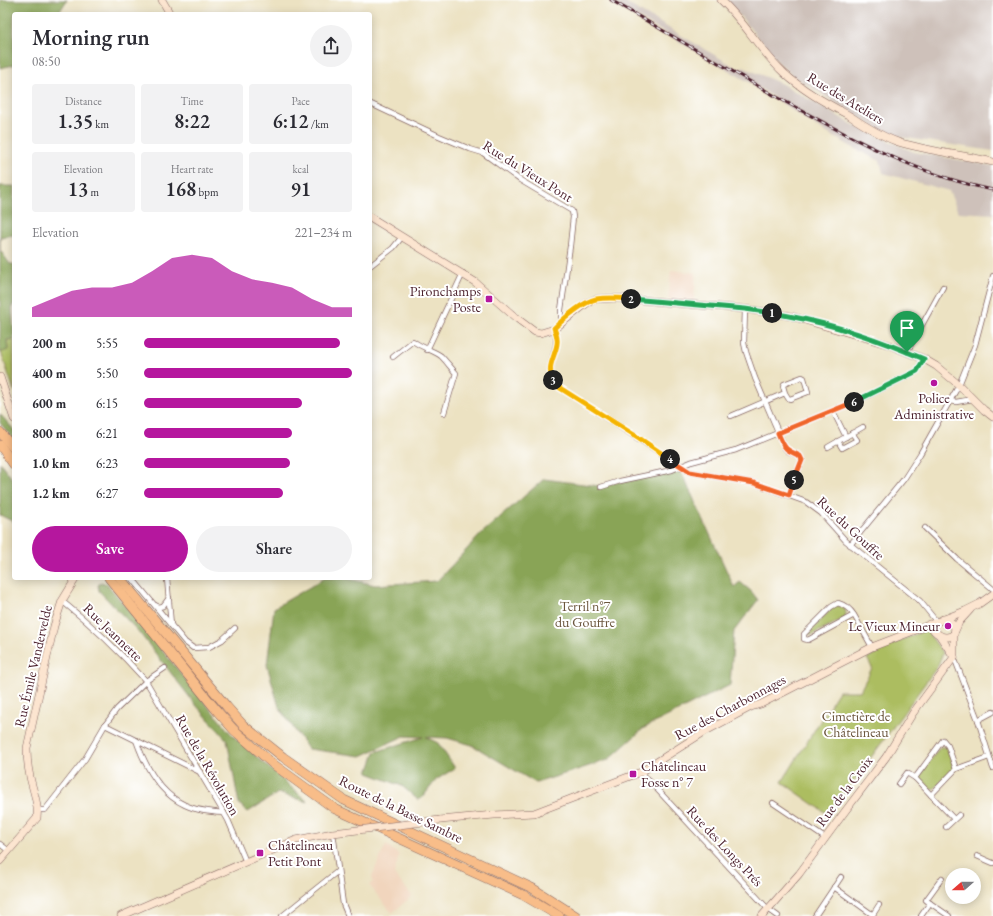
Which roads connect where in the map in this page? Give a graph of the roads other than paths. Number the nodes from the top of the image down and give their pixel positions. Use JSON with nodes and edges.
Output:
{"nodes":[{"id":1,"x":162,"y":0,"type":"edge"},
{"id":2,"x":721,"y":0,"type":"edge"},
{"id":3,"x":169,"y":12,"type":"edge"},
{"id":4,"x":372,"y":104,"type":"edge"},
{"id":5,"x":993,"y":162,"type":"edge"},
{"id":6,"x":372,"y":218,"type":"edge"},
{"id":7,"x":402,"y":237,"type":"junction"},
{"id":8,"x":372,"y":264,"type":"edge"},
{"id":9,"x":463,"y":273,"type":"junction"},
{"id":10,"x":993,"y":276,"type":"edge"},
{"id":11,"x":943,"y":287,"type":"dead end"},
{"id":12,"x":745,"y":309,"type":"junction"},
{"id":13,"x":563,"y":320,"type":"junction"},
{"id":14,"x":554,"y":328,"type":"junction"},
{"id":15,"x":427,"y":350,"type":"junction"},
{"id":16,"x":907,"y":352,"type":"junction"},
{"id":17,"x":393,"y":357,"type":"dead end"},
{"id":18,"x":924,"y":359,"type":"junction"},
{"id":19,"x":0,"y":377,"type":"edge"},
{"id":20,"x":959,"y":385,"type":"junction"},
{"id":21,"x":785,"y":393,"type":"junction"},
{"id":22,"x":973,"y":399,"type":"junction"},
{"id":23,"x":764,"y":401,"type":"junction"},
{"id":24,"x":950,"y":401,"type":"junction"},
{"id":25,"x":833,"y":411,"type":"junction"},
{"id":26,"x":12,"y":413,"type":"edge"},
{"id":27,"x":444,"y":413,"type":"dead end"},
{"id":28,"x":731,"y":416,"type":"dead end"},
{"id":29,"x":993,"y":416,"type":"edge"},
{"id":30,"x":863,"y":427,"type":"dead end"},
{"id":31,"x":0,"y":428,"type":"edge"},
{"id":32,"x":0,"y":432,"type":"edge"},
{"id":33,"x":778,"y":433,"type":"junction"},
{"id":34,"x":852,"y":433,"type":"junction"},
{"id":35,"x":846,"y":437,"type":"junction"},
{"id":36,"x":12,"y":441,"type":"edge"},
{"id":37,"x":838,"y":441,"type":"junction"},
{"id":38,"x":0,"y":445,"type":"edge"},
{"id":39,"x":12,"y":447,"type":"edge"},
{"id":40,"x":828,"y":447,"type":"dead end"},
{"id":41,"x":12,"y":459,"type":"edge"},
{"id":42,"x":12,"y":462,"type":"edge"},
{"id":43,"x":681,"y":467,"type":"junction"},
{"id":44,"x":601,"y":487,"type":"dead end"},
{"id":45,"x":789,"y":495,"type":"junction"},
{"id":46,"x":926,"y":528,"type":"dead end"},
{"id":47,"x":850,"y":545,"type":"junction"},
{"id":48,"x":75,"y":580,"type":"edge"},
{"id":49,"x":107,"y":580,"type":"edge"},
{"id":50,"x":111,"y":580,"type":"edge"},
{"id":51,"x":134,"y":580,"type":"edge"},
{"id":52,"x":167,"y":580,"type":"edge"},
{"id":53,"x":125,"y":582,"type":"edge"},
{"id":54,"x":993,"y":590,"type":"edge"},
{"id":55,"x":993,"y":594,"type":"edge"},
{"id":56,"x":169,"y":598,"type":"junction"},
{"id":57,"x":62,"y":601,"type":"junction"},
{"id":58,"x":155,"y":605,"type":"junction"},
{"id":59,"x":972,"y":608,"type":"junction"},
{"id":60,"x":136,"y":611,"type":"junction"},
{"id":61,"x":854,"y":615,"type":"junction"},
{"id":62,"x":936,"y":622,"type":"junction"},
{"id":63,"x":171,"y":625,"type":"junction"},
{"id":64,"x":235,"y":628,"type":"dead end"},
{"id":65,"x":954,"y":632,"type":"junction"},
{"id":66,"x":940,"y":636,"type":"junction"},
{"id":67,"x":872,"y":647,"type":"junction"},
{"id":68,"x":954,"y":657,"type":"junction"},
{"id":69,"x":165,"y":668,"type":"dead end"},
{"id":70,"x":146,"y":681,"type":"junction"},
{"id":71,"x":993,"y":712,"type":"edge"},
{"id":72,"x":978,"y":720,"type":"junction"},
{"id":73,"x":105,"y":725,"type":"junction"},
{"id":74,"x":136,"y":740,"type":"junction"},
{"id":75,"x":989,"y":757,"type":"junction"},
{"id":76,"x":956,"y":768,"type":"junction"},
{"id":77,"x":993,"y":768,"type":"edge"},
{"id":78,"x":200,"y":772,"type":"junction"},
{"id":79,"x":641,"y":772,"type":"junction"},
{"id":80,"x":915,"y":778,"type":"junction"},
{"id":81,"x":898,"y":784,"type":"dead end"},
{"id":82,"x":931,"y":795,"type":"junction"},
{"id":83,"x":773,"y":803,"type":"dead end"},
{"id":84,"x":38,"y":810,"type":"junction"},
{"id":85,"x":224,"y":813,"type":"junction"},
{"id":86,"x":959,"y":815,"type":"dead end"},
{"id":87,"x":954,"y":819,"type":"junction"},
{"id":88,"x":946,"y":826,"type":"dead end"},
{"id":89,"x":333,"y":833,"type":"junction"},
{"id":90,"x":825,"y":838,"type":"junction"},
{"id":91,"x":0,"y":844,"type":"edge"},
{"id":92,"x":9,"y":851,"type":"junction"},
{"id":93,"x":977,"y":856,"type":"dead end"},
{"id":94,"x":0,"y":861,"type":"edge"},
{"id":95,"x":246,"y":862,"type":"junction"},
{"id":96,"x":993,"y":863,"type":"edge"},
{"id":97,"x":338,"y":871,"type":"junction"},
{"id":98,"x":841,"y":877,"type":"dead end"},
{"id":99,"x":942,"y":878,"type":"dead end"},
{"id":100,"x":834,"y":887,"type":"junction"},
{"id":101,"x":930,"y":903,"type":"junction"},
{"id":102,"x":879,"y":905,"type":"dead end"},
{"id":103,"x":768,"y":909,"type":"junction"},
{"id":104,"x":873,"y":915,"type":"edge"},
{"id":105,"x":121,"y":916,"type":"edge"},
{"id":106,"x":282,"y":916,"type":"edge"},
{"id":107,"x":348,"y":916,"type":"edge"},
{"id":108,"x":559,"y":916,"type":"edge"},
{"id":109,"x":576,"y":916,"type":"edge"},
{"id":110,"x":762,"y":916,"type":"edge"},
{"id":111,"x":778,"y":916,"type":"edge"},
{"id":112,"x":815,"y":916,"type":"edge"},
{"id":113,"x":921,"y":916,"type":"edge"},
{"id":114,"x":949,"y":916,"type":"edge"}],
"edges":[{"from":1,"to":3,"type":"street"},
{"from":2,"to":5,"type":"street","name":"Rue des Ateliers"},
{"from":4,"to":13,"type":"street","name":"Rue du Vieux Pont"},
{"from":6,"to":7,"type":"street"},
{"from":7,"to":8,"type":"street"},
{"from":7,"to":9,"type":"street"},
{"from":9,"to":14,"type":"street"},
{"from":9,"to":15,"type":"street"},
{"from":10,"to":20,"type":"street"},
{"from":11,"to":16,"type":"street"},
{"from":12,"to":13,"type":"street"},
{"from":12,"to":16,"type":"street"},
{"from":12,"to":23,"type":"street"},
{"from":13,"to":14,"type":"street"},
{"from":14,"to":43,"type":"street","name":"Rue du Gouffre"},
{"from":15,"to":17,"type":"street"},
{"from":15,"to":27,"type":"street"},
{"from":16,"to":18,"type":"street"},
{"from":18,"to":20,"type":"street"},
{"from":18,"to":25,"type":"street"},
{"from":19,"to":26,"type":"street"},
{"from":20,"to":22,"type":"street"},
{"from":20,"to":24,"type":"street"},
{"from":21,"to":21,"type":"street"},
{"from":21,"to":23,"type":"street"},
{"from":22,"to":24,"type":"street"},
{"from":22,"to":29,"type":"street"},
{"from":23,"to":28,"type":"street"},
{"from":23,"to":33,"type":"street"},
{"from":24,"to":47,"type":"street"},
{"from":25,"to":33,"type":"street"},
{"from":25,"to":35,"type":"street"},
{"from":30,"to":34,"type":"street"},
{"from":31,"to":36,"type":"highway"},
{"from":32,"to":39,"type":"highway"},
{"from":33,"to":43,"type":"street"},
{"from":33,"to":45,"type":"street"},
{"from":34,"to":35,"type":"street"},
{"from":34,"to":37,"type":"street"},
{"from":35,"to":37,"type":"street"},
{"from":37,"to":40,"type":"street"},
{"from":38,"to":41,"type":"highway"},
{"from":38,"to":42,"type":"highway"},
{"from":43,"to":44,"type":"street"},
{"from":43,"to":45,"type":"street","name":"Rue du Gouffre"},
{"from":45,"to":47,"type":"street","name":"Rue du Gouffre"},
{"from":46,"to":54,"type":"street"},
{"from":47,"to":62,"type":"street","name":"Rue du Gouffre"},
{"from":48,"to":57,"type":"street","name":"Rue Émile Vandervelde"},
{"from":49,"to":60,"type":"highway"},
{"from":50,"to":60,"type":"highway","name":"Route de la Basse Sambre"},
{"from":51,"to":58,"type":"street"},
{"from":52,"to":56,"type":"street"},
{"from":53,"to":109,"type":"highway","name":"Route de la Basse Sambre"},
{"from":55,"to":59,"type":"street"},
{"from":56,"to":58,"type":"street"},
{"from":56,"to":63,"type":"street"},
{"from":57,"to":70,"type":"street","name":"Rue Jeannette"},
{"from":57,"to":84,"type":"street","name":"Rue Émile Vandervelde"},
{"from":58,"to":63,"type":"street"},
{"from":59,"to":62,"type":"street","name":"Rue des Charbonnages"},
{"from":59,"to":65,"type":"street"},
{"from":60,"to":108,"type":"highway","name":"Route de la Basse Sambre"},
{"from":61,"to":61,"type":"street"},
{"from":61,"to":67,"type":"street"},
{"from":62,"to":65,"type":"street"},
{"from":62,"to":66,"type":"street"},
{"from":62,"to":67,"type":"street","name":"Rue des Charbonnages"},
{"from":63,"to":64,"type":"street"},
{"from":65,"to":66,"type":"street"},
{"from":65,"to":68,"type":"street"},
{"from":66,"to":68,"type":"street"},
{"from":67,"to":79,"type":"street","name":"Rue des Charbonnages"},
{"from":68,"to":72,"type":"street"},
{"from":68,"to":90,"type":"street","name":"Rue de la Croix"},
{"from":69,"to":70,"type":"street"},
{"from":70,"to":73,"type":"street"},
{"from":70,"to":78,"type":"street","name":"Rue de la Révolution"},
{"from":71,"to":72,"type":"street"},
{"from":72,"to":75,"type":"street"},
{"from":73,"to":74,"type":"street"},
{"from":73,"to":84,"type":"street"},
{"from":74,"to":78,"type":"street"},
{"from":74,"to":85,"type":"street"},
{"from":75,"to":76,"type":"street"},
{"from":75,"to":77,"type":"street"},
{"from":76,"to":80,"type":"street"},
{"from":76,"to":82,"type":"street"},
{"from":78,"to":85,"type":"street","name":"Rue de la Révolution"},
{"from":79,"to":89,"type":"street","name":"Rue des Charbonnages","bridge":true},
{"from":79,"to":103,"type":"street","name":"Rue des Longs Prés"},
{"from":80,"to":81,"type":"street"},
{"from":80,"to":82,"type":"street"},
{"from":82,"to":87,"type":"street"},
{"from":83,"to":90,"type":"street"},
{"from":84,"to":92,"type":"street"},
{"from":85,"to":95,"type":"street","name":"Rue de la Révolution"},
{"from":86,"to":87,"type":"street"},
{"from":87,"to":88,"type":"street"},
{"from":89,"to":95,"type":"street","name":"Rue des Charbonnages"},
{"from":89,"to":97,"type":"street"},
{"from":90,"to":103,"type":"street","name":"Rue de la Croix"},
{"from":91,"to":92,"type":"street"},
{"from":92,"to":94,"type":"street"},
{"from":93,"to":96,"type":"street"},
{"from":95,"to":105,"type":"street","name":"Rue des Charbonnages"},
{"from":97,"to":106,"type":"street"},
{"from":97,"to":107,"type":"street"},
{"from":98,"to":100,"type":"street"},
{"from":99,"to":101,"type":"street"},
{"from":100,"to":104,"type":"street"},
{"from":100,"to":112,"type":"street"},
{"from":101,"to":113,"type":"street"},
{"from":101,"to":114,"type":"street"},
{"from":102,"to":104,"type":"street"},
{"from":103,"to":110,"type":"street","name":"Rue de la Croix"},
{"from":103,"to":111,"type":"street","name":"Rue des Longs Prés"}]}
